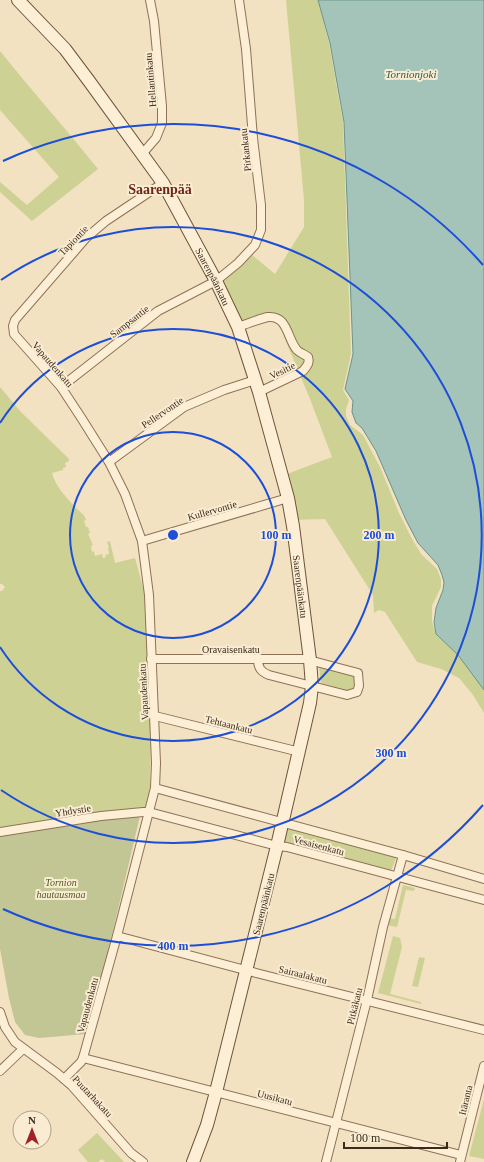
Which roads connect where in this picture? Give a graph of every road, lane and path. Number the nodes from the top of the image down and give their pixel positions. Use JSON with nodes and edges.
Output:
{"nodes":[{"id":1,"x":18,"y":0,"type":"edge"},
{"id":2,"x":150,"y":0,"type":"edge"},
{"id":3,"x":239,"y":0,"type":"edge"},
{"id":4,"x":142,"y":153,"type":"junction"},
{"id":5,"x":163,"y":183,"type":"junction"},
{"id":6,"x":216,"y":281,"type":"junction"},
{"id":7,"x":13,"y":326,"type":"joint"},
{"id":8,"x":238,"y":327,"type":"junction"},
{"id":9,"x":255,"y":380,"type":"junction"},
{"id":10,"x":61,"y":387,"type":"junction"},
{"id":11,"x":259,"y":392,"type":"junction"},
{"id":12,"x":109,"y":462,"type":"junction"},
{"id":13,"x":288,"y":498,"type":"junction"},
{"id":14,"x":142,"y":541,"type":"junction"},
{"id":15,"x":152,"y":659,"type":"junction"},
{"id":16,"x":258,"y":659,"type":"junction"},
{"id":17,"x":310,"y":660,"type":"junction"},
{"id":18,"x":312,"y":686,"type":"junction"},
{"id":19,"x":154,"y":716,"type":"junction"},
{"id":20,"x":300,"y":752,"type":"junction"},
{"id":21,"x":155,"y":788,"type":"junction"},
{"id":22,"x":148,"y":812,"type":"junction"},
{"id":23,"x":282,"y":823,"type":"junction"},
{"id":24,"x":0,"y":832,"type":"edge"},
{"id":25,"x":277,"y":846,"type":"junction"},
{"id":26,"x":403,"y":855,"type":"junction"},
{"id":27,"x":396,"y":877,"type":"junction"},
{"id":28,"x":484,"y":879,"type":"edge"},
{"id":29,"x":484,"y":900,"type":"edge"},
{"id":30,"x":117,"y":936,"type":"junction"},
{"id":31,"x":247,"y":970,"type":"junction"},
{"id":32,"x":367,"y":1000,"type":"junction"},
{"id":33,"x":0,"y":1012,"type":"edge"},
{"id":34,"x":484,"y":1030,"type":"edge"},
{"id":35,"x":23,"y":1049,"type":"junction"},
{"id":36,"x":83,"y":1058,"type":"junction"},
{"id":37,"x":484,"y":1066,"type":"edge"},
{"id":38,"x":0,"y":1070,"type":"edge"},
{"id":39,"x":64,"y":1079,"type":"junction"},
{"id":40,"x":216,"y":1092,"type":"junction"},
{"id":41,"x":335,"y":1123,"type":"junction"},
{"id":42,"x":460,"y":1159,"type":"edge"},
{"id":43,"x":143,"y":1162,"type":"edge"},
{"id":44,"x":193,"y":1162,"type":"edge"},
{"id":45,"x":326,"y":1162,"type":"edge"}],
"edges":[{"from":1,"to":4,"type":"street","name":"Saarenpäänkatu"},
{"from":2,"to":4,"type":"street","name":"Hellantinkatu"},
{"from":3,"to":6,"type":"street","name":"Pirkankatu"},
{"from":4,"to":5,"type":"street","name":"Saarenpäänkatu"},
{"from":5,"to":6,"type":"street","name":"Saarenpäänkatu"},
{"from":5,"to":7,"type":"street","name":"Tapiontie"},
{"from":6,"to":8,"type":"street","name":"Saarenpäänkatu"},
{"from":6,"to":10,"type":"street","name":"Sampsantie"},
{"from":7,"to":10,"type":"street","name":"Vapaudenkatu"},
{"from":8,"to":9,"type":"street","name":"Saarenpäänkatu"},
{"from":8,"to":11,"type":"street","name":"Vesitie"},
{"from":9,"to":11,"type":"street","name":"Saarenpäänkatu"},
{"from":9,"to":12,"type":"street","name":"Pellervontie"},
{"from":10,"to":12,"type":"street","name":"Vapaudenkatu"},
{"from":11,"to":13,"type":"street","name":"Saarenpäänkatu"},
{"from":12,"to":14,"type":"street","name":"Vapaudenkatu"},
{"from":13,"to":14,"type":"street","name":"Kullervontie"},
{"from":13,"to":17,"type":"street","name":"Saarenpäänkatu"},
{"from":14,"to":15,"type":"street","name":"Vapaudenkatu"},
{"from":15,"to":16,"type":"street","name":"Oravaisenkatu"},
{"from":15,"to":19,"type":"street","name":"Vapaudenkatu"},
{"from":16,"to":17,"type":"street","name":"Oravaisenkatu"},
{"from":16,"to":18,"type":"street"},
{"from":17,"to":18,"type":"street","name":"Saarenpäänkatu"},
{"from":17,"to":18,"type":"street","name":"Oravaisenkatu"},
{"from":18,"to":20,"type":"street","name":"Saarenpäänkatu"},
{"from":19,"to":20,"type":"street","name":"Tehtaankatu"},
{"from":19,"to":21,"type":"street","name":"Vapaudenkatu"},
{"from":20,"to":23,"type":"street","name":"Saarenpäänkatu"},
{"from":21,"to":22,"type":"street","name":"Vapaudenkatu"},
{"from":21,"to":23,"type":"street","name":"Vesaisenkatu"},
{"from":22,"to":24,"type":"street","name":"Yhdystie"},
{"from":22,"to":25,"type":"street","name":"Vesaisenkatu"},
{"from":22,"to":30,"type":"street","name":"Vapaudenkatu"},
{"from":23,"to":25,"type":"street","name":"Saarenpäänkatu"},
{"from":23,"to":26,"type":"street","name":"Vesaisenkatu"},
{"from":25,"to":27,"type":"street","name":"Vesaisenkatu"},
{"from":25,"to":31,"type":"street","name":"Saarenpäänkatu"},
{"from":26,"to":27,"type":"street","name":"Pitkäkatu"},
{"from":26,"to":28,"type":"street","name":"Vesaisenkatu"},
{"from":27,"to":29,"type":"street","name":"Vesaisenkatu"},
{"from":27,"to":32,"type":"street","name":"Pitkäkatu"},
{"from":30,"to":31,"type":"street","name":"Sairaalakatu"},
{"from":30,"to":36,"type":"street","name":"Vapaudenkatu"},
{"from":31,"to":32,"type":"street","name":"Sairaalakatu"},
{"from":31,"to":40,"type":"street","name":"Saarenpäänkatu"},
{"from":32,"to":34,"type":"street","name":"Sairaalakatu"},
{"from":32,"to":41,"type":"street","name":"Pitkäkatu"},
{"from":33,"to":35,"type":"street","name":"Puutarhakatu"},
{"from":35,"to":38,"type":"street"},
{"from":35,"to":39,"type":"street","name":"Puutarhakatu"},
{"from":36,"to":39,"type":"street","name":"Vapaudenkatu"},
{"from":36,"to":40,"type":"street","name":"Uusikatu"},
{"from":37,"to":42,"type":"street","name":"Itäranta"},
{"from":39,"to":43,"type":"street","name":"Puutarhakatu"},
{"from":40,"to":41,"type":"street","name":"Uusikatu"},
{"from":40,"to":44,"type":"street","name":"Saarenpäänkatu"},
{"from":41,"to":42,"type":"street","name":"Uusikatu"},
{"from":41,"to":45,"type":"street","name":"Pitkäkatu"}]}
